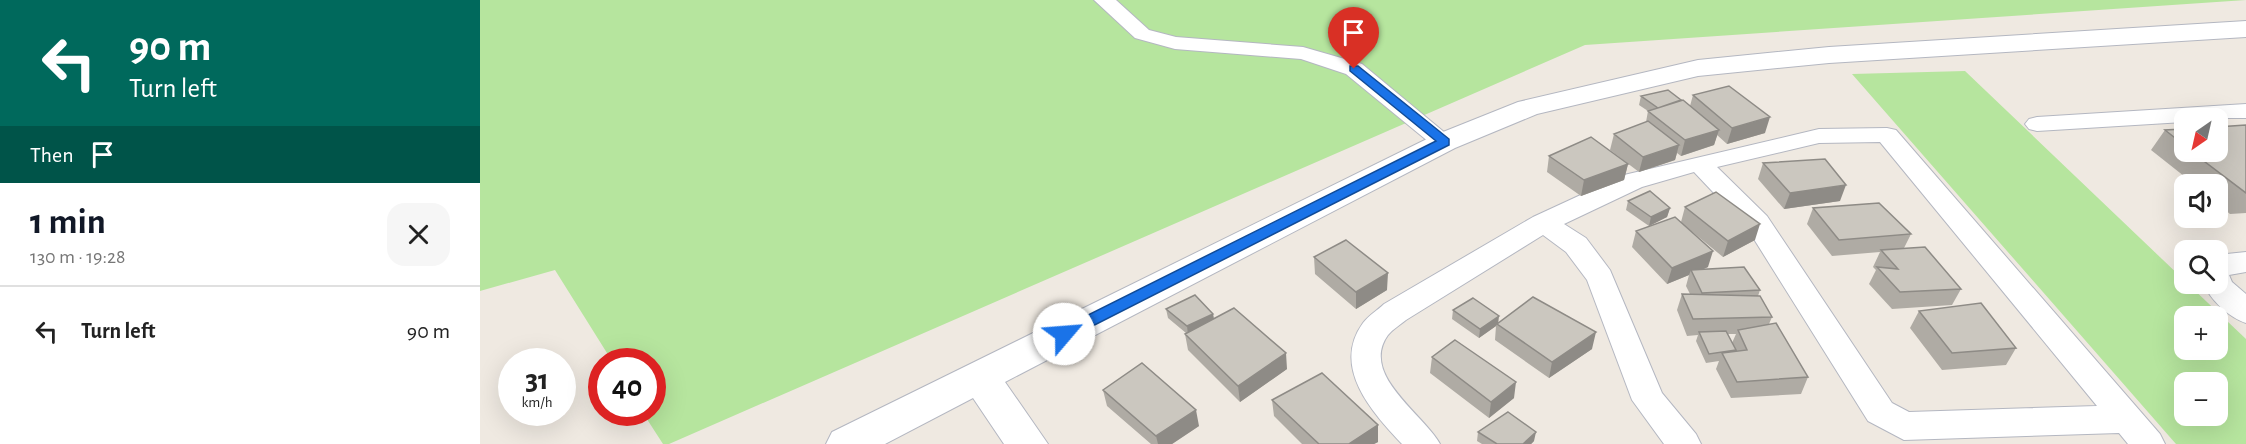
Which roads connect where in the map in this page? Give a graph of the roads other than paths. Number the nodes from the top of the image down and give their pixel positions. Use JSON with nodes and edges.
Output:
{"nodes":[{"id":1,"x":1104,"y":0,"type":"edge"},
{"id":2,"x":2246,"y":29,"type":"edge"},
{"id":3,"x":2246,"y":111,"type":"edge"},
{"id":4,"x":2037,"y":124,"type":"dead end"},
{"id":5,"x":1444,"y":142,"type":"junction"},
{"id":6,"x":1699,"y":163,"type":"junction"},
{"id":7,"x":1543,"y":223,"type":"junction"},
{"id":8,"x":2246,"y":262,"type":"edge"},
{"id":9,"x":2228,"y":263,"type":"edge"},
{"id":10,"x":2227,"y":294,"type":"edge"},
{"id":11,"x":2246,"y":312,"type":"edge"},
{"id":12,"x":980,"y":377,"type":"junction"},
{"id":13,"x":2127,"y":419,"type":"junction"},
{"id":14,"x":847,"y":444,"type":"edge"},
{"id":15,"x":1028,"y":444,"type":"edge"},
{"id":16,"x":1423,"y":444,"type":"edge"},
{"id":17,"x":1684,"y":444,"type":"edge"},
{"id":18,"x":2148,"y":444,"type":"edge"}],
"edges":[{"from":1,"to":5,"type":"street"},
{"from":2,"to":5,"type":"street"},
{"from":3,"to":4,"type":"street"},
{"from":5,"to":12,"type":"street"},
{"from":6,"to":7,"type":"street"},
{"from":6,"to":13,"type":"street"},
{"from":6,"to":13,"type":"street"},
{"from":7,"to":16,"type":"street"},
{"from":7,"to":17,"type":"street"},
{"from":8,"to":9,"type":"street"},
{"from":10,"to":11,"type":"street"},
{"from":12,"to":14,"type":"street"},
{"from":12,"to":15,"type":"street"},
{"from":13,"to":18,"type":"street"}]}
